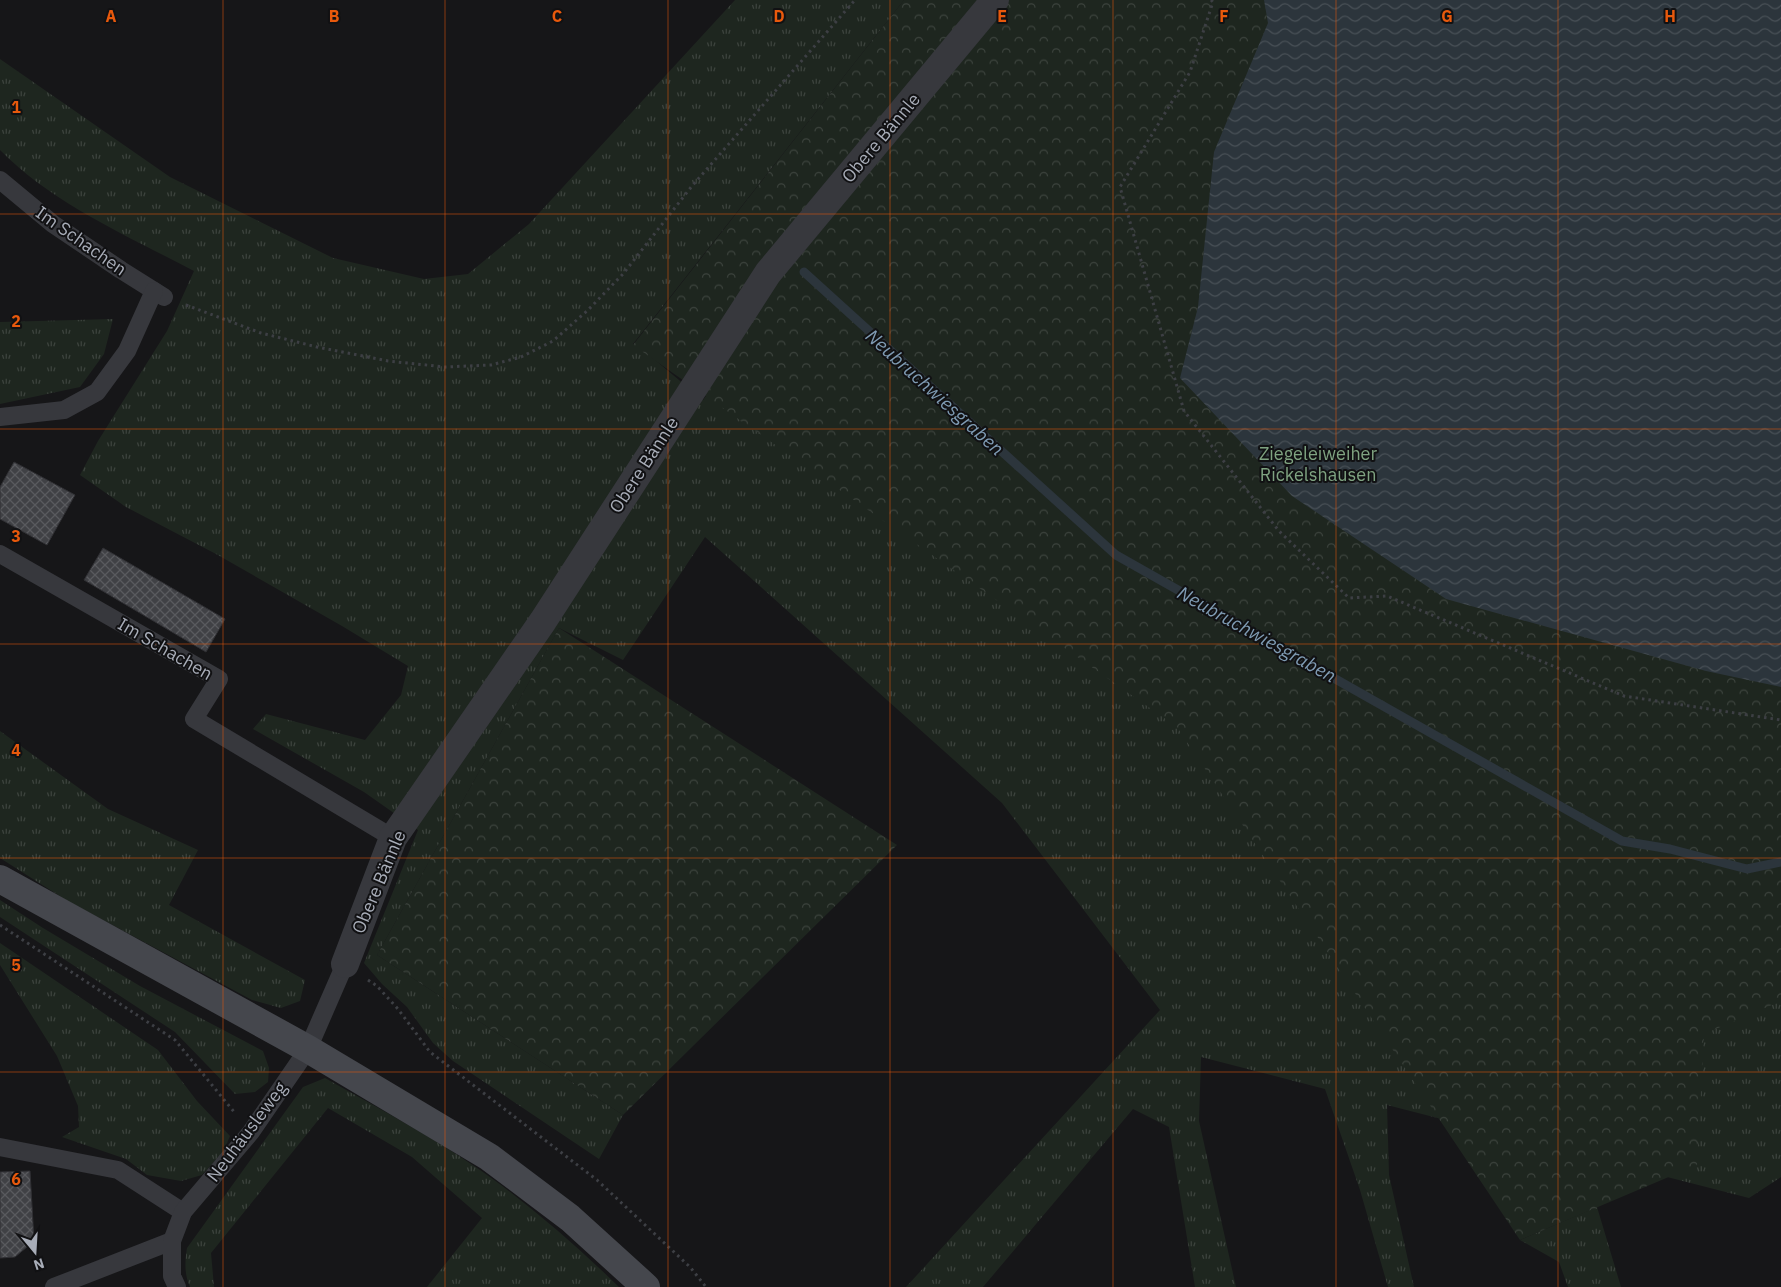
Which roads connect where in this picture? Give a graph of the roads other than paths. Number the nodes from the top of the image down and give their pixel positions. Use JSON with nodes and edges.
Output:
{"nodes":[{"id":1,"x":995,"y":0,"type":"edge"},
{"id":2,"x":0,"y":180,"type":"edge"},
{"id":3,"x":0,"y":417,"type":"edge"},
{"id":4,"x":0,"y":554,"type":"edge"},
{"id":5,"x":393,"y":838,"type":"junction"},
{"id":6,"x":0,"y":879,"type":"edge"},
{"id":7,"x":345,"y":964,"type":"joint"},
{"id":8,"x":308,"y":1049,"type":"junction"},
{"id":9,"x":0,"y":1147,"type":"edge"},
{"id":10,"x":183,"y":1212,"type":"junction"},
{"id":11,"x":172,"y":1241,"type":"junction"},
{"id":12,"x":54,"y":1287,"type":"edge"},
{"id":13,"x":177,"y":1287,"type":"edge"},
{"id":14,"x":646,"y":1287,"type":"edge"}],
"edges":[{"from":1,"to":5,"type":"street","name":"Obere Bännle"},
{"from":2,"to":3,"type":"lane","name":"Im Schachen"},
{"from":4,"to":5,"type":"lane","name":"Im Schachen"},
{"from":5,"to":7,"type":"street","name":"Obere Bännle"},
{"from":6,"to":8,"type":"main road"},
{"from":7,"to":8,"type":"lane","name":"Neuhäusleweg"},
{"from":8,"to":10,"type":"lane","name":"Neuhäusleweg"},
{"from":8,"to":14,"type":"main road"},
{"from":9,"to":10,"type":"lane"},
{"from":10,"to":11,"type":"lane","name":"Neuhäusleweg"},
{"from":11,"to":12,"type":"lane"},
{"from":11,"to":13,"type":"lane","name":"Neuhäusleweg"}]}
